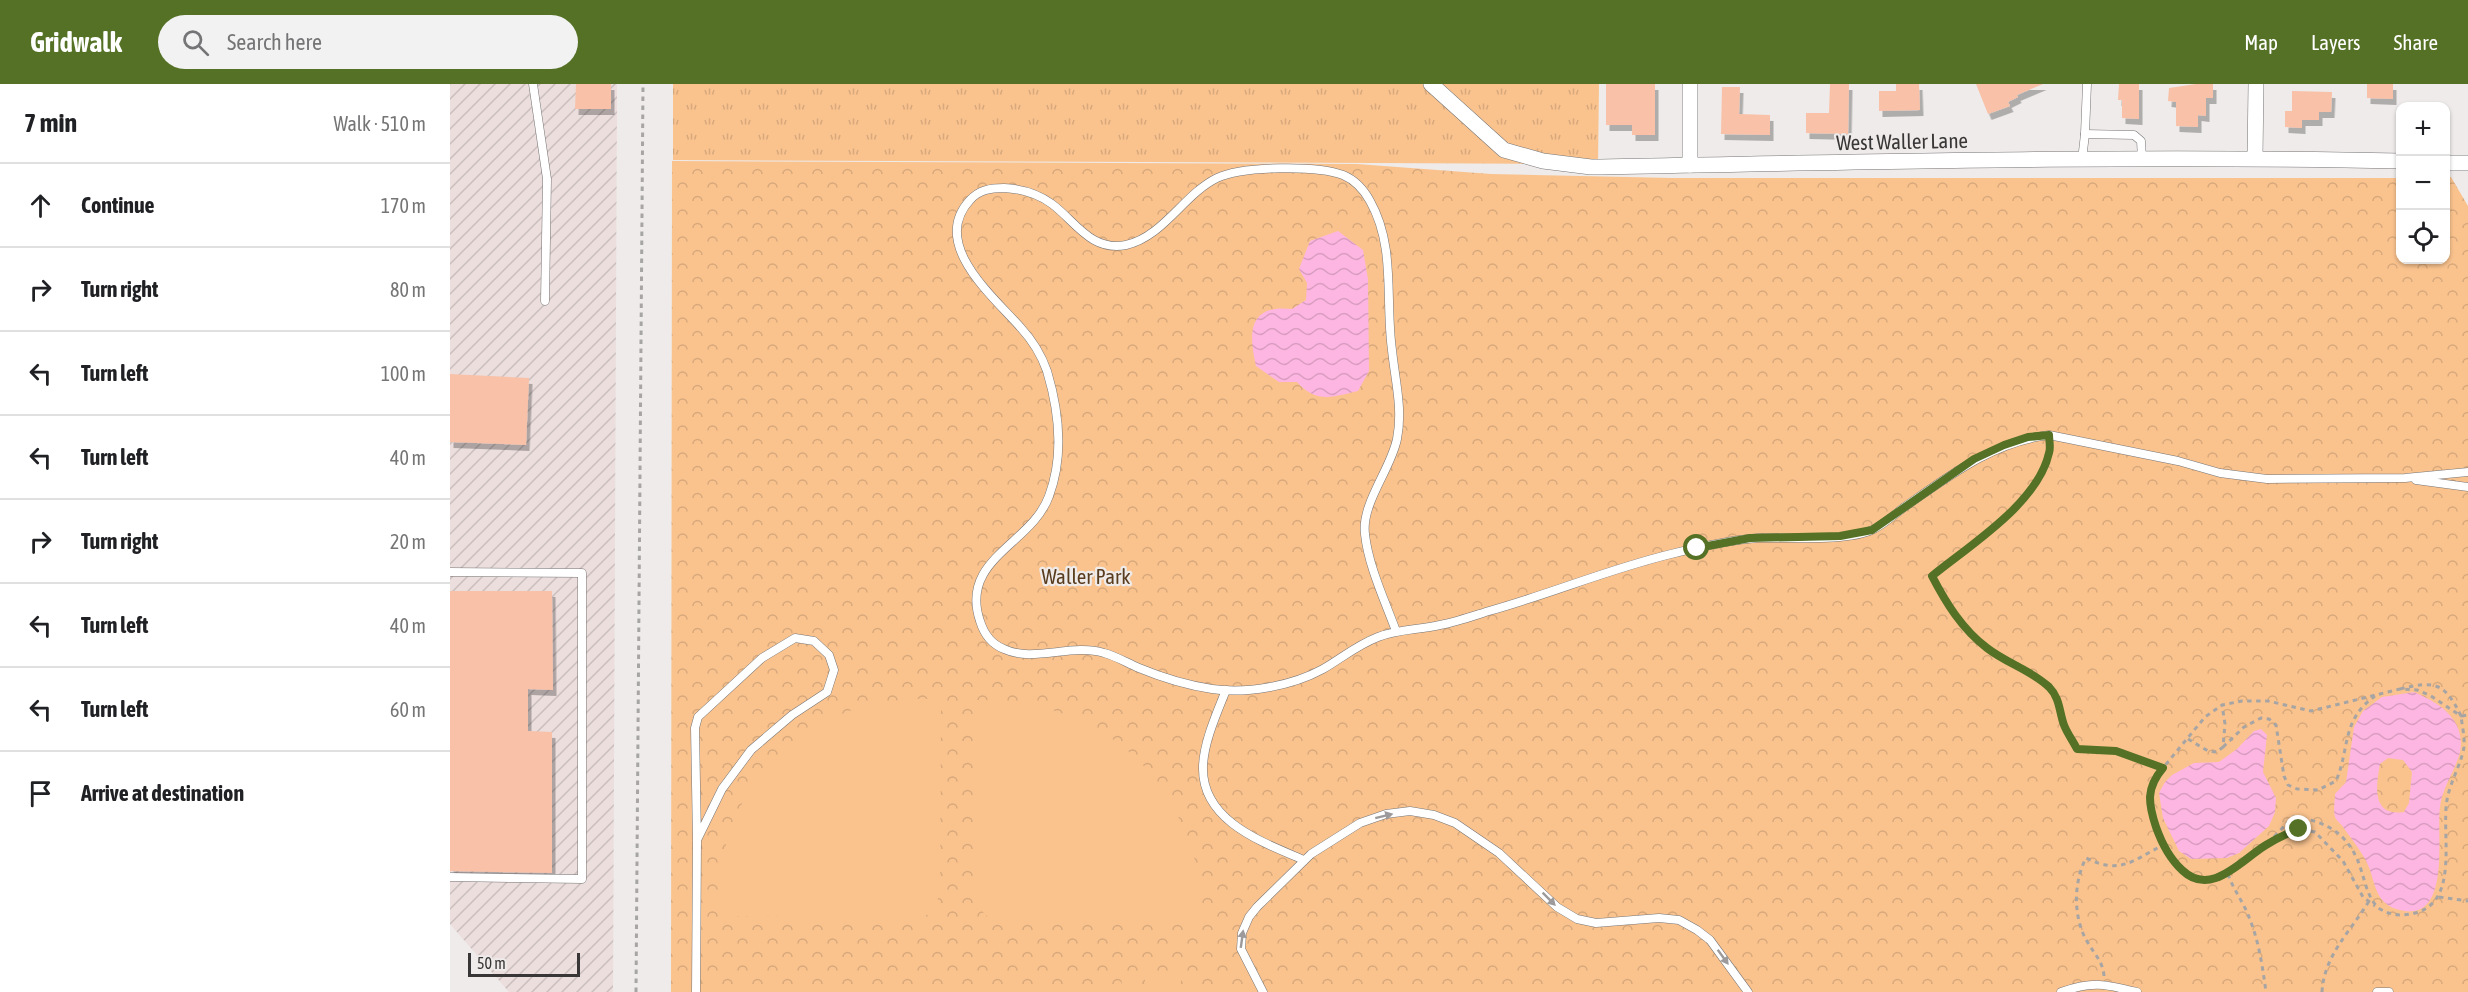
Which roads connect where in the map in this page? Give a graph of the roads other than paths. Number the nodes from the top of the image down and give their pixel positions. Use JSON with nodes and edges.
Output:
{"nodes":[{"id":1,"x":533,"y":84,"type":"edge"},
{"id":2,"x":1431,"y":84,"type":"edge"},
{"id":3,"x":1690,"y":84,"type":"edge"},
{"id":4,"x":2087,"y":84,"type":"edge"},
{"id":5,"x":2256,"y":84,"type":"edge"},
{"id":6,"x":2085,"y":134,"type":"junction"},
{"id":7,"x":2255,"y":158,"type":"junction"},
{"id":8,"x":2142,"y":159,"type":"junction"},
{"id":9,"x":2082,"y":160,"type":"junction"},
{"id":10,"x":2396,"y":162,"type":"edge"},
{"id":11,"x":2450,"y":163,"type":"edge"},
{"id":12,"x":2468,"y":163,"type":"edge"},
{"id":13,"x":1690,"y":165,"type":"junction"},
{"id":14,"x":545,"y":302,"type":"dead end"},
{"id":15,"x":2468,"y":472,"type":"edge"},
{"id":16,"x":2405,"y":478,"type":"junction"},
{"id":17,"x":2468,"y":487,"type":"edge"},
{"id":18,"x":450,"y":572,"type":"edge"},
{"id":19,"x":1396,"y":631,"type":"junction"},
{"id":20,"x":1226,"y":690,"type":"junction"},
{"id":21,"x":697,"y":840,"type":"junction"},
{"id":22,"x":1304,"y":860,"type":"junction"},
{"id":23,"x":450,"y":877,"type":"edge"},
{"id":24,"x":696,"y":992,"type":"edge"},
{"id":25,"x":1263,"y":992,"type":"edge"},
{"id":26,"x":1748,"y":992,"type":"edge"},
{"id":27,"x":2061,"y":992,"type":"edge"},
{"id":28,"x":2137,"y":992,"type":"edge"},
{"id":29,"x":2377,"y":992,"type":"edge"},
{"id":30,"x":2389,"y":992,"type":"edge"}],
"edges":[{"from":1,"to":14,"type":"lane"},
{"from":2,"to":13,"type":"street","name":"West Waller Lane"},
{"from":3,"to":13,"type":"street"},
{"from":4,"to":6,"type":"lane"},
{"from":5,"to":7,"type":"street"},
{"from":6,"to":8,"type":"lane"},
{"from":6,"to":9,"type":"lane"},
{"from":7,"to":8,"type":"street","name":"West Waller Lane"},
{"from":7,"to":10,"type":"street","name":"West Waller Lane"},
{"from":8,"to":9,"type":"street","name":"West Waller Lane"},
{"from":9,"to":13,"type":"street","name":"West Waller Lane"},
{"from":11,"to":12,"type":"street"},
{"from":15,"to":16,"type":"lane"},
{"from":16,"to":17,"type":"lane"},
{"from":16,"to":19,"type":"lane"},
{"from":18,"to":23,"type":"lane"},
{"from":19,"to":20,"type":"lane"},
{"from":19,"to":20,"type":"lane"},
{"from":20,"to":22,"type":"lane"},
{"from":21,"to":21,"type":"lane"},
{"from":21,"to":24,"type":"lane"},
{"from":25,"to":22,"type":"lane","one_way":true},
{"from":22,"to":26,"type":"lane","one_way":true},
{"from":27,"to":28,"type":"lane"},
{"from":29,"to":30,"type":"lane"}]}
